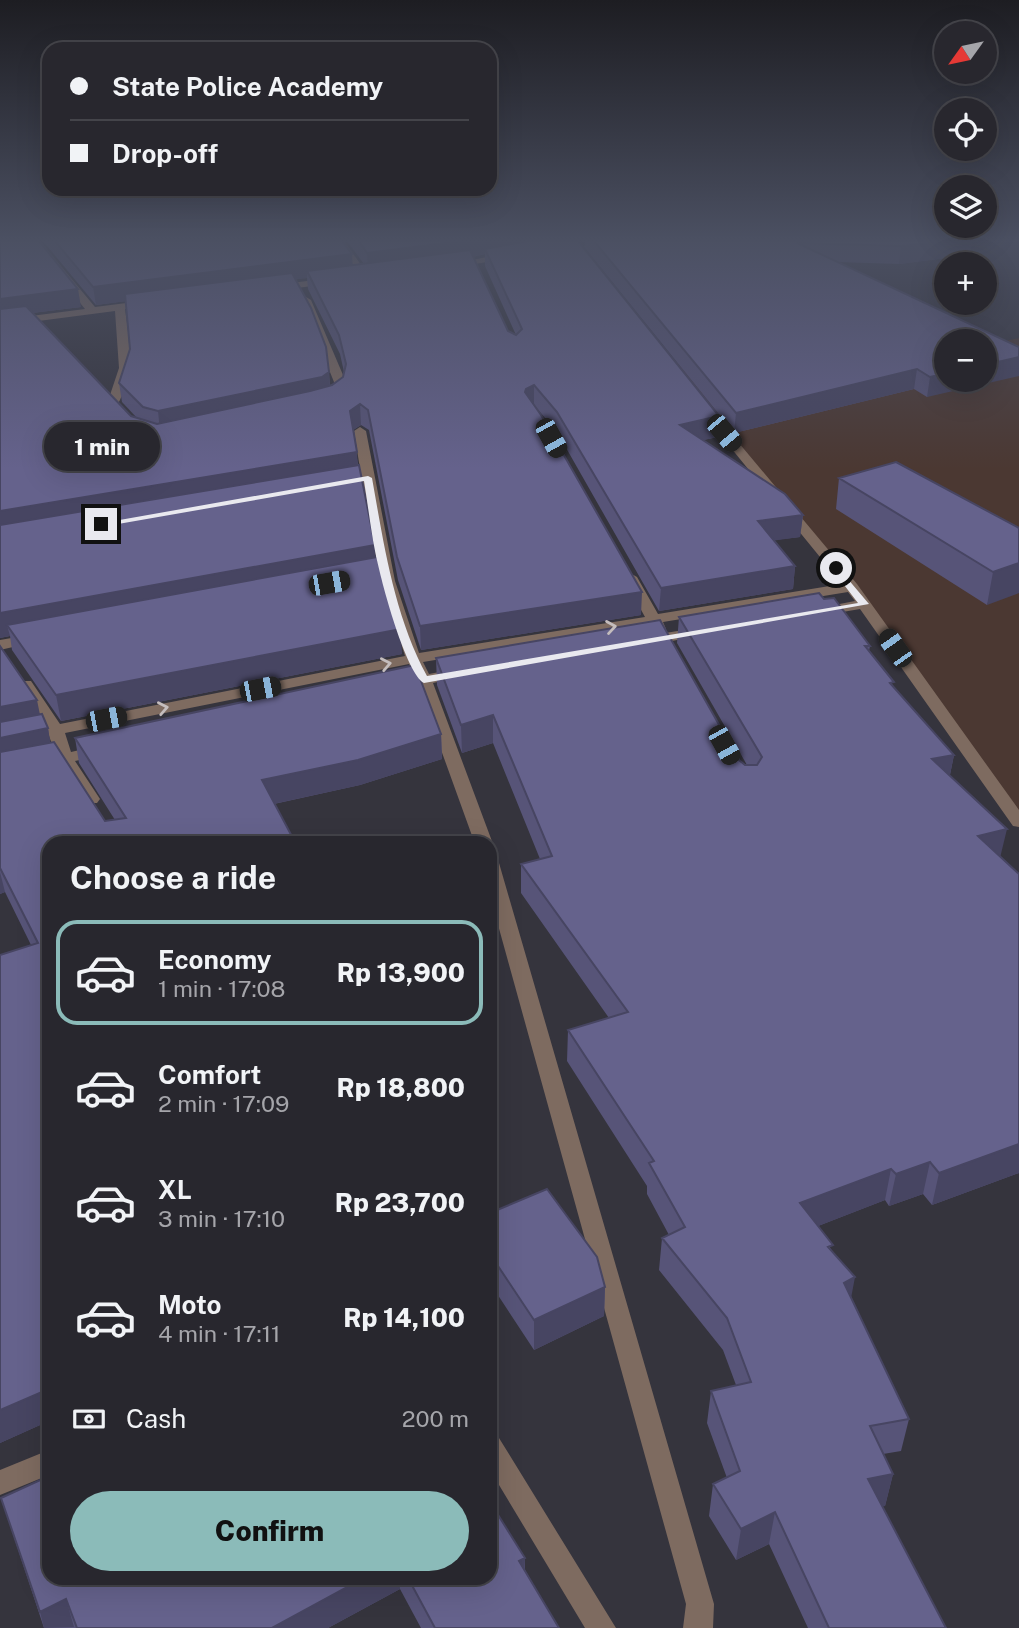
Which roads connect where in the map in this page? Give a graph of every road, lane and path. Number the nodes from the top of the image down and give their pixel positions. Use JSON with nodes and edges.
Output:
{"nodes":[{"id":1,"x":41,"y":317,"type":"edge"},
{"id":2,"x":121,"y":317,"type":"edge"},
{"id":3,"x":314,"y":317,"type":"edge"},
{"id":4,"x":33,"y":318,"type":"junction"},
{"id":5,"x":0,"y":323,"type":"edge"},
{"id":6,"x":42,"y":328,"type":"edge"},
{"id":7,"x":104,"y":394,"type":"edge"},
{"id":8,"x":692,"y":394,"type":"edge"},
{"id":9,"x":323,"y":403,"type":"edge"},
{"id":10,"x":360,"y":431,"type":"edge"},
{"id":11,"x":368,"y":478,"type":"junction"},
{"id":12,"x":330,"y":485,"type":"edge"},
{"id":13,"x":620,"y":559,"type":"edge"},
{"id":14,"x":852,"y":587,"type":"junction"},
{"id":15,"x":864,"y":604,"type":"junction"},
{"id":16,"x":797,"y":615,"type":"edge"},
{"id":17,"x":654,"y":620,"type":"junction"},
{"id":18,"x":717,"y":629,"type":"edge"},
{"id":19,"x":55,"y":635,"type":"edge"},
{"id":20,"x":637,"y":642,"type":"edge"},
{"id":21,"x":667,"y":644,"type":"junction"},
{"id":22,"x":5,"y":654,"type":"edge"},
{"id":23,"x":413,"y":659,"type":"junction"},
{"id":24,"x":477,"y":670,"type":"edge"},
{"id":25,"x":424,"y":680,"type":"junction"},
{"id":26,"x":384,"y":688,"type":"edge"},
{"id":27,"x":55,"y":729,"type":"junction"},
{"id":28,"x":0,"y":741,"type":"edge"},
{"id":29,"x":118,"y":746,"type":"edge"},
{"id":30,"x":65,"y":758,"type":"junction"},
{"id":31,"x":0,"y":772,"type":"edge"},
{"id":32,"x":99,"y":811,"type":"edge"},
{"id":33,"x":1019,"y":822,"type":"edge"},
{"id":34,"x":481,"y":836,"type":"edge"},
{"id":35,"x":497,"y":888,"type":"edge"},
{"id":36,"x":497,"y":1457,"type":"edge"},
{"id":37,"x":42,"y":1465,"type":"edge"},
{"id":38,"x":0,"y":1483,"type":"edge"},
{"id":39,"x":601,"y":1628,"type":"edge"},
{"id":40,"x":698,"y":1628,"type":"edge"}],
"edges":[{"from":1,"to":4,"type":"street"},
{"from":2,"to":7,"type":"street"},
{"from":3,"to":9,"type":"street"},
{"from":4,"to":5,"type":"street"},
{"from":4,"to":6,"type":"street"},
{"from":8,"to":14,"type":"street"},
{"from":10,"to":11,"type":"street"},
{"from":11,"to":12,"type":"street"},
{"from":11,"to":23,"type":"street"},
{"from":13,"to":17,"type":"street"},
{"from":14,"to":15,"type":"street"},
{"from":14,"to":17,"type":"street"},
{"from":15,"to":16,"type":"street"},
{"from":15,"to":33,"type":"street"},
{"from":17,"to":21,"type":"street"},
{"from":23,"to":17,"type":"street","one_way":true},
{"from":18,"to":21,"type":"street"},
{"from":19,"to":22,"type":"street"},
{"from":20,"to":21,"type":"street"},
{"from":22,"to":27,"type":"street"},
{"from":23,"to":25,"type":"street"},
{"from":27,"to":23,"type":"street","one_way":true},
{"from":24,"to":25,"type":"street"},
{"from":25,"to":26,"type":"street"},
{"from":25,"to":34,"type":"street"},
{"from":27,"to":28,"type":"street"},
{"from":27,"to":30,"type":"street"},
{"from":29,"to":30,"type":"street"},
{"from":30,"to":31,"type":"street"},
{"from":30,"to":32,"type":"street"},
{"from":35,"to":40,"type":"street"},
{"from":36,"to":39,"type":"street"},
{"from":37,"to":38,"type":"street"}]}
